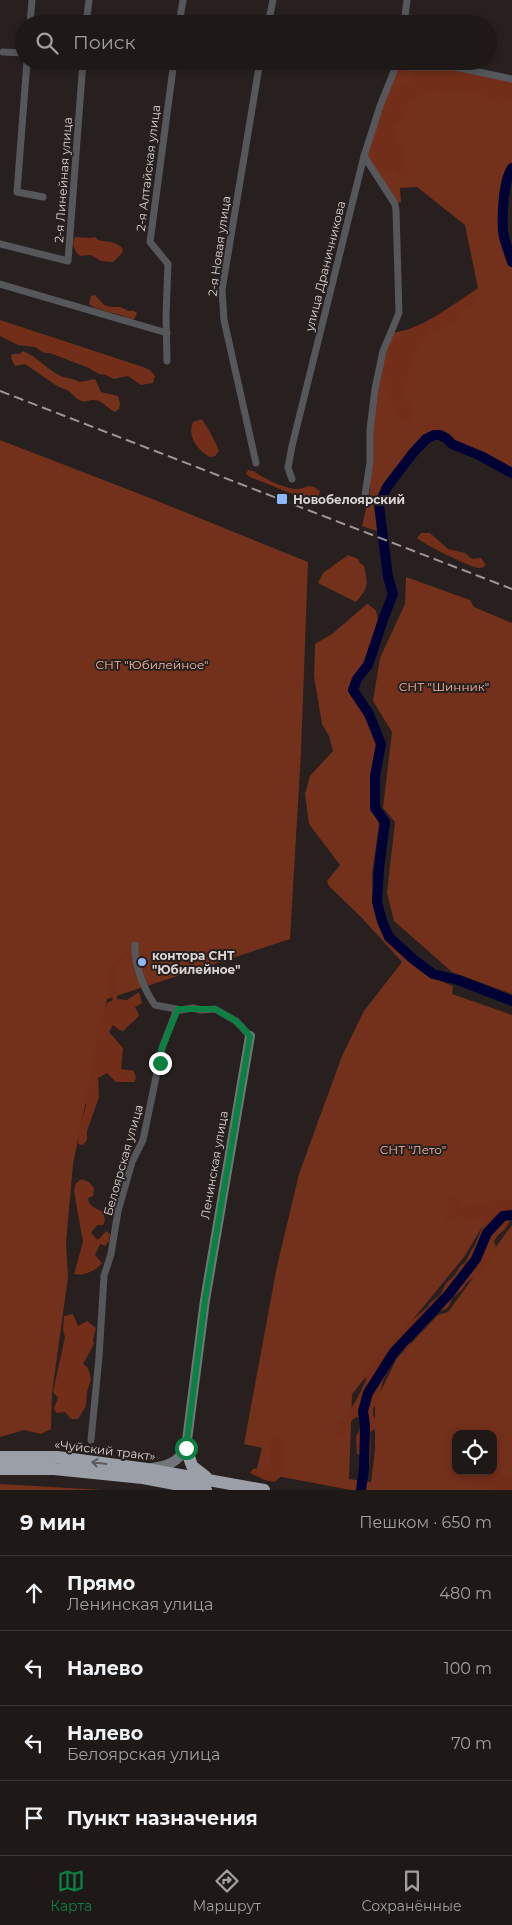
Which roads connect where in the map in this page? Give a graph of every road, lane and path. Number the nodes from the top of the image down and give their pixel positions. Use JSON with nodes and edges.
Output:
{"nodes":[{"id":1,"x":32,"y":0,"type":"edge"},
{"id":2,"x":89,"y":0,"type":"edge"},
{"id":3,"x":183,"y":0,"type":"edge"},
{"id":4,"x":273,"y":0,"type":"edge"},
{"id":5,"x":406,"y":0,"type":"edge"},
{"id":6,"x":31,"y":15,"type":"edge"},
{"id":7,"x":87,"y":15,"type":"edge"},
{"id":8,"x":180,"y":15,"type":"edge"},
{"id":9,"x":270,"y":15,"type":"edge"},
{"id":10,"x":405,"y":15,"type":"edge"},
{"id":11,"x":3,"y":52,"type":"dead end"},
{"id":12,"x":15,"y":53,"type":"edge"},
{"id":13,"x":26,"y":70,"type":"edge"},
{"id":14,"x":82,"y":70,"type":"edge"},
{"id":15,"x":173,"y":70,"type":"edge"},
{"id":16,"x":259,"y":70,"type":"edge"},
{"id":17,"x":395,"y":70,"type":"edge"},
{"id":18,"x":471,"y":70,"type":"edge"},
{"id":19,"x":512,"y":78,"type":"edge"},
{"id":20,"x":364,"y":156,"type":"junction"},
{"id":21,"x":43,"y":197,"type":"dead end"},
{"id":22,"x":0,"y":244,"type":"edge"},
{"id":23,"x":0,"y":284,"type":"edge"},
{"id":24,"x":167,"y":333,"type":"junction"},
{"id":25,"x":167,"y":361,"type":"dead end"},
{"id":26,"x":256,"y":463,"type":"dead end"},
{"id":27,"x":292,"y":479,"type":"dead end"},
{"id":28,"x":364,"y":502,"type":"dead end"},
{"id":29,"x":135,"y":945,"type":"dead end"},
{"id":30,"x":178,"y":1009,"type":"junction"},
{"id":31,"x":250,"y":1036,"type":"joint"},
{"id":32,"x":91,"y":1440,"type":"dead end"},
{"id":33,"x":186,"y":1448,"type":"junction"},
{"id":34,"x":0,"y":1457,"type":"edge"},
{"id":35,"x":0,"y":1469,"type":"edge"},
{"id":36,"x":145,"y":1473,"type":"junction"},
{"id":37,"x":205,"y":1487,"type":"edge"},
{"id":38,"x":159,"y":1490,"type":"edge"},
{"id":39,"x":264,"y":1490,"type":"edge"}],
"edges":[{"from":1,"to":6,"type":"street"},
{"from":2,"to":7,"type":"street"},
{"from":3,"to":8,"type":"street"},
{"from":4,"to":9,"type":"street"},
{"from":5,"to":10,"type":"street"},
{"from":11,"to":12,"type":"street"},
{"from":13,"to":21,"type":"street","name":"2-я Линейная улица"},
{"from":14,"to":22,"type":"street","name":"2-я Линейная улица"},
{"from":15,"to":24,"type":"street","name":"2-я Алтайская улица"},
{"from":16,"to":26,"type":"street","name":"2-я Новая улица"},
{"from":17,"to":20,"type":"street","name":"улица Драничникова"},
{"from":18,"to":19,"type":"street"},
{"from":20,"to":27,"type":"street","name":"улица Драничникова"},
{"from":20,"to":28,"type":"street"},
{"from":23,"to":24,"type":"street"},
{"from":24,"to":25,"type":"street","name":"2-я Алтайская улица"},
{"from":29,"to":30,"type":"street"},
{"from":30,"to":31,"type":"street"},
{"from":30,"to":32,"type":"street","name":"Белоярская улица"},
{"from":31,"to":33,"type":"street","name":"Ленинская улица"},
{"from":33,"to":36,"type":"street"},
{"from":33,"to":37,"type":"highway"},
{"from":36,"to":34,"type":"highway","name":"«Чуйский тракт»","one_way":true},
{"from":35,"to":36,"type":"highway","name":"«Чуйский тракт»"},
{"from":36,"to":37,"type":"highway","name":"«Чуйский тракт»"},
{"from":36,"to":38,"type":"highway"},
{"from":37,"to":39,"type":"highway","name":"«Чуйский тракт»"}]}
